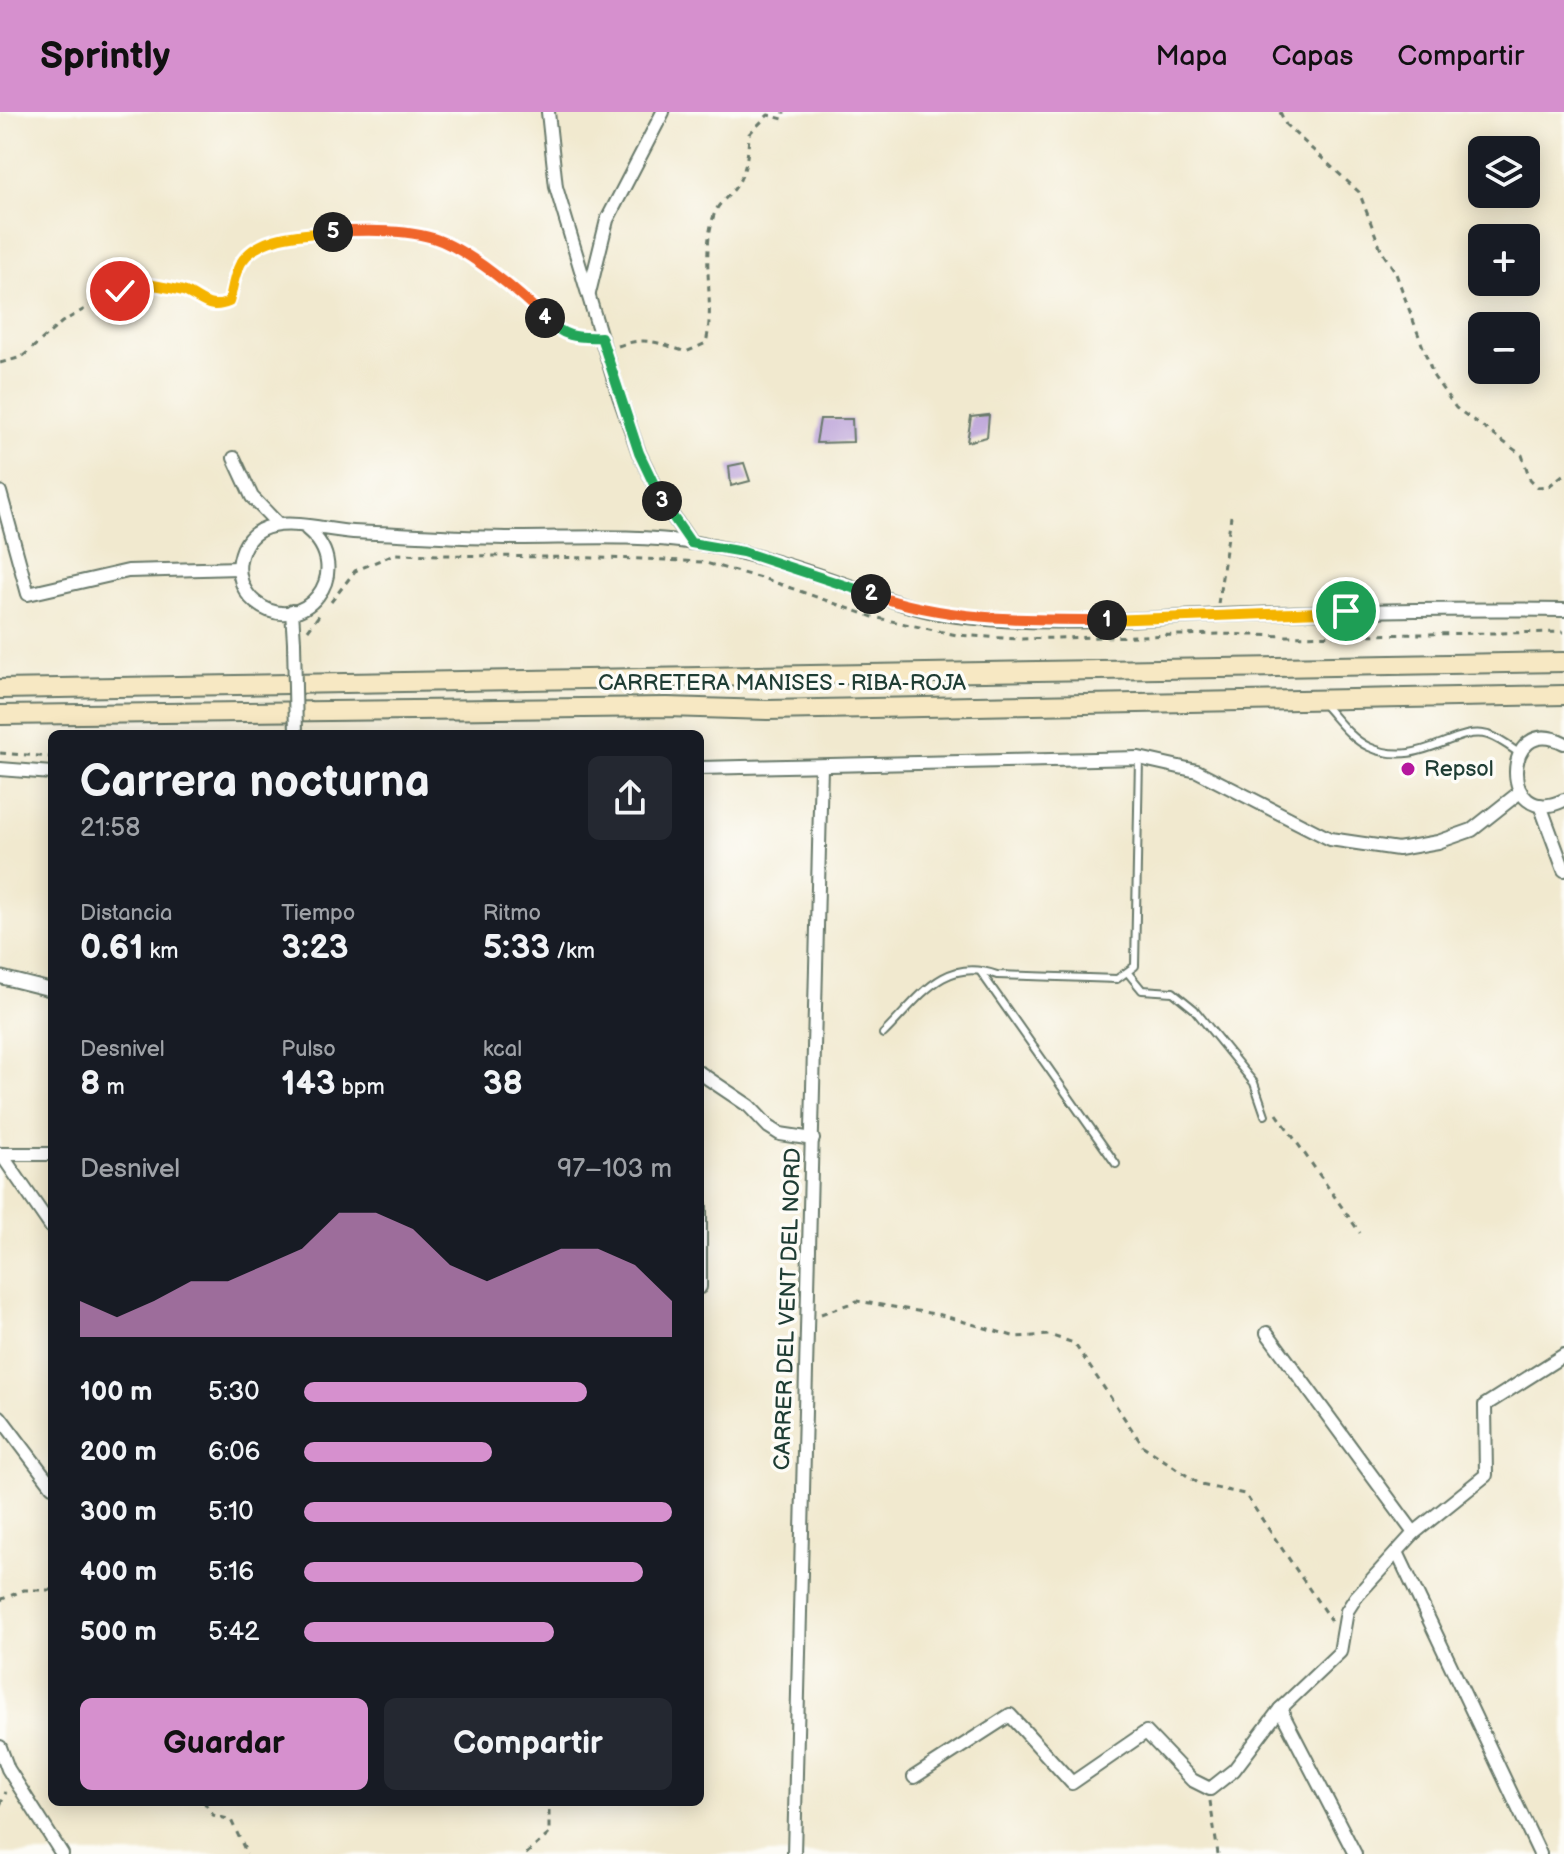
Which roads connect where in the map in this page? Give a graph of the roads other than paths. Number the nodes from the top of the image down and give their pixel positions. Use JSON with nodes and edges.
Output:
{"nodes":[{"id":1,"x":548,"y":112,"type":"edge"},
{"id":2,"x":663,"y":112,"type":"edge"},
{"id":3,"x":589,"y":293,"type":"junction"},
{"id":4,"x":234,"y":458,"type":"dead end"},
{"id":5,"x":0,"y":492,"type":"edge"},
{"id":6,"x":277,"y":523,"type":"junction"},
{"id":7,"x":307,"y":529,"type":"junction"},
{"id":8,"x":691,"y":543,"type":"junction"},
{"id":9,"x":239,"y":568,"type":"junction"},
{"id":10,"x":1564,"y":610,"type":"edge"},
{"id":11,"x":292,"y":611,"type":"junction"},
{"id":12,"x":1564,"y":662,"type":"edge"},
{"id":13,"x":0,"y":689,"type":"edge"},
{"id":14,"x":1564,"y":695,"type":"edge"},
{"id":15,"x":1319,"y":699,"type":"junction"},
{"id":16,"x":0,"y":715,"type":"edge"},
{"id":17,"x":296,"y":730,"type":"edge"},
{"id":18,"x":1564,"y":743,"type":"edge"},
{"id":19,"x":1520,"y":754,"type":"junction"},
{"id":20,"x":1139,"y":758,"type":"junction"},
{"id":21,"x":821,"y":766,"type":"junction"},
{"id":22,"x":704,"y":768,"type":"edge"},
{"id":23,"x":0,"y":769,"type":"edge"},
{"id":24,"x":48,"y":773,"type":"edge"},
{"id":25,"x":1520,"y":792,"type":"junction"},
{"id":26,"x":1564,"y":800,"type":"edge"},
{"id":27,"x":1540,"y":805,"type":"junction"},
{"id":28,"x":1564,"y":870,"type":"edge"},
{"id":29,"x":979,"y":969,"type":"junction"},
{"id":30,"x":1128,"y":973,"type":"junction"},
{"id":31,"x":0,"y":977,"type":"edge"},
{"id":32,"x":48,"y":989,"type":"edge"},
{"id":33,"x":883,"y":1034,"type":"dead end"},
{"id":34,"x":704,"y":1076,"type":"edge"},
{"id":35,"x":1265,"y":1115,"type":"dead end"},
{"id":36,"x":813,"y":1139,"type":"junction"},
{"id":37,"x":2,"y":1151,"type":"edge"},
{"id":38,"x":48,"y":1154,"type":"edge"},
{"id":39,"x":1116,"y":1164,"type":"dead end"},
{"id":40,"x":48,"y":1222,"type":"edge"},
{"id":41,"x":1267,"y":1333,"type":"dead end"},
{"id":42,"x":1564,"y":1355,"type":"edge"},
{"id":43,"x":0,"y":1417,"type":"edge"},
{"id":44,"x":48,"y":1481,"type":"edge"},
{"id":45,"x":1414,"y":1533,"type":"junction"},
{"id":46,"x":1397,"y":1552,"type":"junction"},
{"id":47,"x":1280,"y":1709,"type":"junction"},
{"id":48,"x":0,"y":1747,"type":"edge"},
{"id":49,"x":914,"y":1777,"type":"dead end"},
{"id":50,"x":62,"y":1854,"type":"edge"},
{"id":51,"x":794,"y":1854,"type":"edge"},
{"id":52,"x":1355,"y":1854,"type":"edge"},
{"id":53,"x":1540,"y":1854,"type":"edge"}],
"edges":[{"from":1,"to":3,"type":"street"},
{"from":2,"to":3,"type":"street"},
{"from":3,"to":8,"type":"street"},
{"from":4,"to":6,"type":"street"},
{"from":5,"to":9,"type":"street"},
{"from":6,"to":7,"type":"street"},
{"from":6,"to":9,"type":"street"},
{"from":7,"to":8,"type":"street"},
{"from":7,"to":11,"type":"street"},
{"from":8,"to":10,"type":"street"},
{"from":9,"to":11,"type":"street"},
{"from":11,"to":17,"type":"street","bridge":true},
{"from":12,"to":13,"type":"main road","name":"CARRETERA MANISES - RIBA-ROJA"},
{"from":14,"to":15,"type":"main road","name":"CARRETERA MANISES - RIBA-ROJA"},
{"from":15,"to":16,"type":"main road","name":"CARRETERA MANISES - RIBA-ROJA"},
{"from":15,"to":19,"type":"lane"},
{"from":18,"to":19,"type":"street"},
{"from":19,"to":25,"type":"street"},
{"from":20,"to":21,"type":"street"},
{"from":20,"to":25,"type":"street"},
{"from":20,"to":30,"type":"lane"},
{"from":21,"to":22,"type":"street"},
{"from":21,"to":36,"type":"street","name":"CARRER DEL VENT DEL NORD"},
{"from":23,"to":24,"type":"street"},
{"from":25,"to":27,"type":"street"},
{"from":26,"to":27,"type":"street"},
{"from":27,"to":28,"type":"street"},
{"from":29,"to":30,"type":"lane"},
{"from":29,"to":33,"type":"lane"},
{"from":29,"to":39,"type":"lane"},
{"from":30,"to":35,"type":"lane"},
{"from":31,"to":32,"type":"street"},
{"from":34,"to":36,"type":"street"},
{"from":36,"to":51,"type":"street","name":"CARRER DEL VENT DEL NORD"},
{"from":37,"to":38,"type":"street"},
{"from":37,"to":40,"type":"street"},
{"from":41,"to":45,"type":"street"},
{"from":42,"to":45,"type":"street"},
{"from":43,"to":44,"type":"street"},
{"from":45,"to":46,"type":"street"},
{"from":46,"to":47,"type":"street"},
{"from":46,"to":53,"type":"street"},
{"from":47,"to":49,"type":"street"},
{"from":47,"to":52,"type":"street"},
{"from":48,"to":50,"type":"street"}]}
